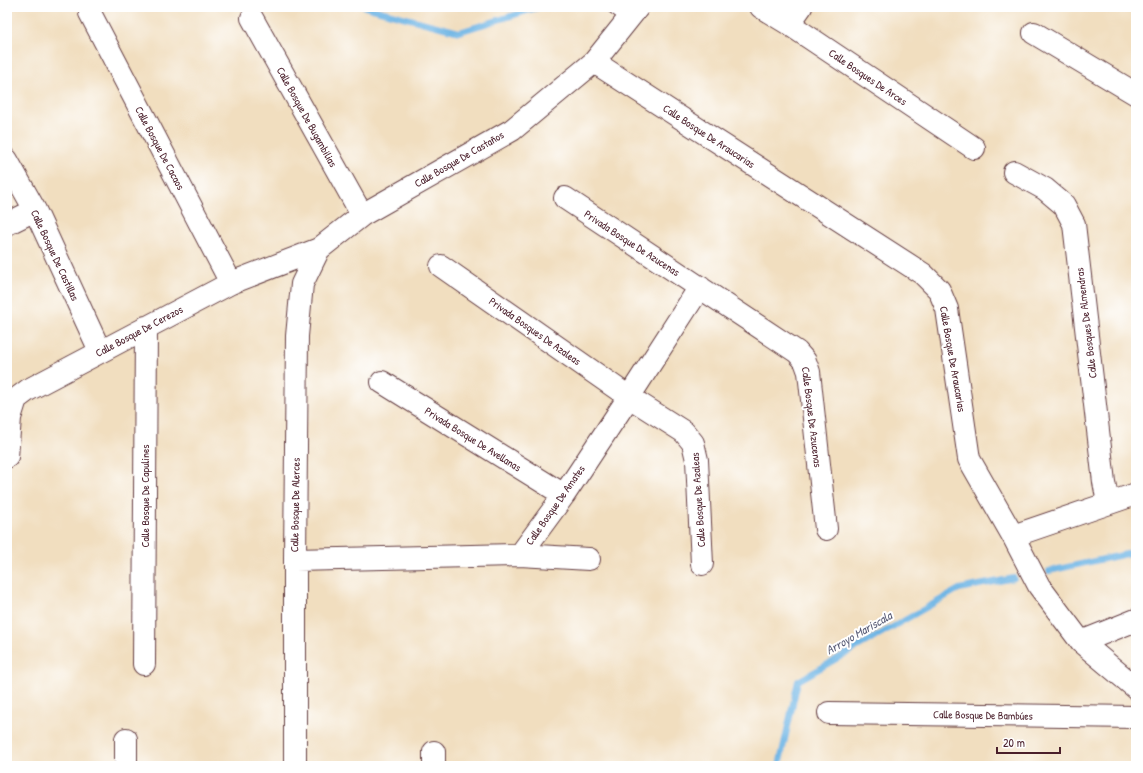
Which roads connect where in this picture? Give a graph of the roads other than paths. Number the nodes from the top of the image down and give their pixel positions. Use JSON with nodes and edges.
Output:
{"nodes":[{"id":1,"x":761,"y":7,"type":"edge"},
{"id":2,"x":627,"y":11,"type":"edge"},
{"id":3,"x":90,"y":13,"type":"dead end"},
{"id":4,"x":795,"y":16,"type":"edge"},
{"id":5,"x":252,"y":18,"type":"dead end"},
{"id":6,"x":1034,"y":32,"type":"dead end"},
{"id":7,"x":594,"y":62,"type":"junction"},
{"id":8,"x":1136,"y":94,"type":"edge"},
{"id":9,"x":974,"y":148,"type":"dead end"},
{"id":10,"x":7,"y":160,"type":"edge"},
{"id":11,"x":1014,"y":172,"type":"dead end"},
{"id":12,"x":565,"y":198,"type":"dead end"},
{"id":13,"x":34,"y":210,"type":"junction"},
{"id":14,"x":362,"y":215,"type":"junction"},
{"id":15,"x":7,"y":224,"type":"edge"},
{"id":16,"x":319,"y":249,"type":"junction"},
{"id":17,"x":442,"y":266,"type":"dead end"},
{"id":18,"x":231,"y":283,"type":"junction"},
{"id":19,"x":700,"y":287,"type":"junction"},
{"id":20,"x":146,"y":327,"type":"junction"},
{"id":21,"x":100,"y":351,"type":"junction"},
{"id":22,"x":382,"y":382,"type":"dead end"},
{"id":23,"x":629,"y":397,"type":"junction"},
{"id":24,"x":7,"y":457,"type":"edge"},
{"id":25,"x":1136,"y":494,"type":"edge"},
{"id":26,"x":564,"y":495,"type":"junction"},
{"id":27,"x":1108,"y":503,"type":"junction"},
{"id":28,"x":826,"y":529,"type":"dead end"},
{"id":29,"x":1014,"y":536,"type":"junction"},
{"id":30,"x":520,"y":554,"type":"junction"},
{"id":31,"x":589,"y":559,"type":"dead end"},
{"id":32,"x":295,"y":560,"type":"junction"},
{"id":33,"x":702,"y":564,"type":"dead end"},
{"id":34,"x":1136,"y":620,"type":"edge"},
{"id":35,"x":1081,"y":642,"type":"junction"},
{"id":36,"x":144,"y":664,"type":"dead end"},
{"id":37,"x":1136,"y":688,"type":"edge"},
{"id":38,"x":829,"y":713,"type":"dead end"},
{"id":39,"x":1136,"y":717,"type":"edge"},
{"id":40,"x":126,"y":739,"type":"dead end"},
{"id":41,"x":126,"y":766,"type":"edge"},
{"id":42,"x":295,"y":766,"type":"edge"}],
"edges":[{"from":1,"to":4,"type":"street","name":"Calle Bosques De Arces"},
{"from":2,"to":7,"type":"street","name":"Calle Bosque De Castaños"},
{"from":3,"to":18,"type":"street","name":"Calle Bosque De Cacaos"},
{"from":4,"to":9,"type":"street","name":"Calle Bosques De Arces"},
{"from":5,"to":14,"type":"street","name":"Calle Bosque De Bugambilias"},
{"from":6,"to":8,"type":"street"},
{"from":7,"to":14,"type":"street","name":"Calle Bosque De Castaños"},
{"from":7,"to":29,"type":"street","name":"Calle Bosque De Araucarias"},
{"from":10,"to":13,"type":"street","name":"Calle Bosque De Castillas"},
{"from":11,"to":27,"type":"street","name":"Calle Bosques De Almendras"},
{"from":12,"to":19,"type":"street","name":"Privada Bosque De Azucenas"},
{"from":13,"to":15,"type":"street"},
{"from":13,"to":21,"type":"street","name":"Calle Bosque De Castillas"},
{"from":14,"to":16,"type":"street","name":"Calle Bosque De Castaños"},
{"from":16,"to":18,"type":"street","name":"Calle Bosque De Cerezos"},
{"from":16,"to":32,"type":"street","name":"Calle Bosque De Alerces"},
{"from":17,"to":23,"type":"street","name":"Privada Bosques De Azaleas"},
{"from":18,"to":20,"type":"street","name":"Calle Bosque De Cerezos"},
{"from":19,"to":23,"type":"street","name":"Calle Bosque De Amates"},
{"from":19,"to":28,"type":"street","name":"Calle Bosque De Azucenas"},
{"from":20,"to":21,"type":"street","name":"Calle Bosque De Cerezos"},
{"from":20,"to":36,"type":"street","name":"Calle Bosque De Capulines"},
{"from":21,"to":24,"type":"street","name":"Calle Bosque De Cerezos"},
{"from":22,"to":26,"type":"street","name":"Privada Bosque De Avellanas"},
{"from":23,"to":26,"type":"street","name":"Calle Bosque De Amates"},
{"from":23,"to":33,"type":"street","name":"Calle Bosque De Azaleas"},
{"from":25,"to":27,"type":"street"},
{"from":26,"to":30,"type":"street","name":"Calle Bosque De Amates"},
{"from":27,"to":29,"type":"street"},
{"from":29,"to":35,"type":"street","name":"Calle Bosque De Araucarias"},
{"from":30,"to":31,"type":"street"},
{"from":30,"to":32,"type":"street","name":"Calle Bosque De Amates"},
{"from":32,"to":42,"type":"street","name":"Calle Bosque De Alerces"},
{"from":34,"to":35,"type":"street"},
{"from":35,"to":37,"type":"street","name":"Calle Bosque De Araucarias"},
{"from":38,"to":39,"type":"street","name":"Calle Bosque De Bambúes"},
{"from":40,"to":41,"type":"street"}]}
